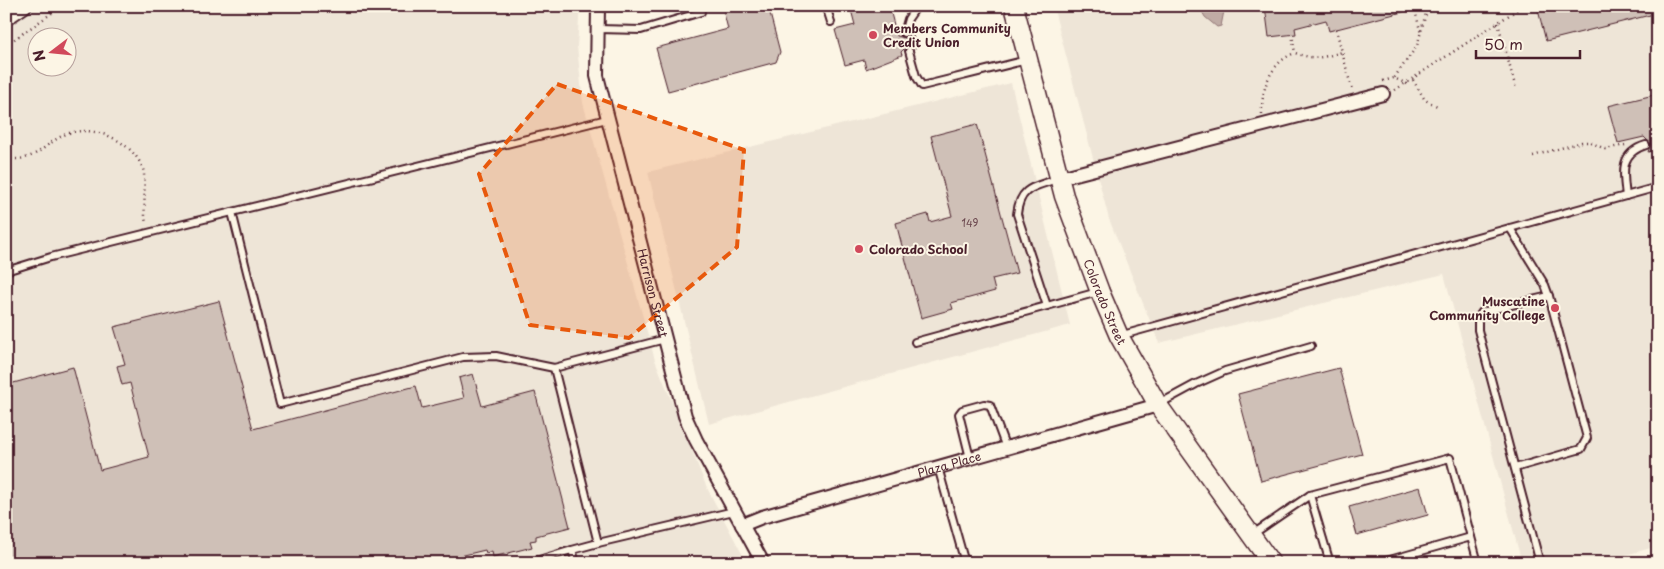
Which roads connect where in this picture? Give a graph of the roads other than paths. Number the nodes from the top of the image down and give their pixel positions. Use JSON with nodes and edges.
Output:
{"nodes":[{"id":1,"x":25,"y":6,"type":"edge"},
{"id":2,"x":598,"y":6,"type":"edge"},
{"id":3,"x":699,"y":6,"type":"edge"},
{"id":4,"x":826,"y":6,"type":"edge"},
{"id":5,"x":917,"y":6,"type":"edge"},
{"id":6,"x":1014,"y":6,"type":"edge"},
{"id":7,"x":6,"y":19,"type":"edge"},
{"id":8,"x":831,"y":22,"type":"dead end"},
{"id":9,"x":598,"y":29,"type":"junction"},
{"id":10,"x":904,"y":33,"type":"dead end"},
{"id":11,"x":909,"y":51,"type":"dead end"},
{"id":12,"x":1028,"y":60,"type":"junction"},
{"id":13,"x":1383,"y":94,"type":"road end"},
{"id":14,"x":608,"y":119,"type":"junction"},
{"id":15,"x":1646,"y":145,"type":"dead end"},
{"id":16,"x":1060,"y":178,"type":"junction"},
{"id":17,"x":1658,"y":187,"type":"edge"},
{"id":18,"x":1626,"y":196,"type":"junction"},
{"id":19,"x":232,"y":212,"type":"junction"},
{"id":20,"x":1510,"y":228,"type":"junction"},
{"id":21,"x":6,"y":271,"type":"edge"},
{"id":22,"x":1100,"y":292,"type":"junction"},
{"id":23,"x":1549,"y":296,"type":"junction"},
{"id":24,"x":1046,"y":306,"type":"junction"},
{"id":25,"x":1120,"y":336,"type":"junction"},
{"id":26,"x":665,"y":339,"type":"junction"},
{"id":27,"x":916,"y":342,"type":"dead end"},
{"id":28,"x":1311,"y":346,"type":"dead end"},
{"id":29,"x":554,"y":368,"type":"junction"},
{"id":30,"x":1158,"y":405,"type":"junction"},
{"id":31,"x":1006,"y":448,"type":"junction"},
{"id":32,"x":970,"y":458,"type":"junction"},
{"id":33,"x":938,"y":468,"type":"junction"},
{"id":34,"x":1515,"y":468,"type":"junction"},
{"id":35,"x":1310,"y":495,"type":"junction"},
{"id":36,"x":734,"y":511,"type":"junction"},
{"id":37,"x":742,"y":525,"type":"junction"},
{"id":38,"x":1253,"y":534,"type":"junction"},
{"id":39,"x":1471,"y":537,"type":"junction"},
{"id":40,"x":598,"y":543,"type":"junction"},
{"id":41,"x":572,"y":550,"type":"junction"},
{"id":42,"x":529,"y":563,"type":"edge"},
{"id":43,"x":576,"y":563,"type":"edge"},
{"id":44,"x":763,"y":563,"type":"edge"},
{"id":45,"x":965,"y":563,"type":"edge"},
{"id":46,"x":1271,"y":563,"type":"edge"},
{"id":47,"x":1330,"y":563,"type":"edge"},
{"id":48,"x":1379,"y":563,"type":"edge"},
{"id":49,"x":1478,"y":563,"type":"edge"},
{"id":50,"x":1540,"y":563,"type":"edge"}],
"edges":[{"from":1,"to":7,"type":"street"},
{"from":2,"to":9,"type":"street","name":"Harrison Street"},
{"from":3,"to":9,"type":"lane"},
{"from":4,"to":8,"type":"lane"},
{"from":5,"to":10,"type":"lane"},
{"from":6,"to":12,"type":"street","name":"Colorado Street"},
{"from":9,"to":14,"type":"street","name":"Harrison Street"},
{"from":11,"to":12,"type":"lane"},
{"from":12,"to":16,"type":"street","name":"Colorado Street"},
{"from":13,"to":16,"type":"street"},
{"from":14,"to":19,"type":"lane"},
{"from":14,"to":26,"type":"street","name":"Harrison Street"},
{"from":15,"to":18,"type":"lane"},
{"from":16,"to":22,"type":"street","name":"Colorado Street"},
{"from":16,"to":24,"type":"lane"},
{"from":17,"to":18,"type":"lane"},
{"from":18,"to":20,"type":"lane"},
{"from":19,"to":21,"type":"lane"},
{"from":19,"to":29,"type":"lane"},
{"from":20,"to":23,"type":"lane"},
{"from":20,"to":25,"type":"lane"},
{"from":22,"to":24,"type":"lane"},
{"from":22,"to":25,"type":"street","name":"Colorado Street"},
{"from":23,"to":34,"type":"lane"},
{"from":23,"to":34,"type":"lane"},
{"from":24,"to":27,"type":"lane"},
{"from":25,"to":30,"type":"street","name":"Colorado Street"},
{"from":26,"to":29,"type":"lane"},
{"from":26,"to":36,"type":"street","name":"Harrison Street"},
{"from":28,"to":30,"type":"lane"},
{"from":29,"to":40,"type":"lane"},
{"from":30,"to":31,"type":"street","name":"Plaza Place"},
{"from":30,"to":38,"type":"street","name":"Colorado Street"},
{"from":31,"to":32,"type":"street","name":"Plaza Place"},
{"from":31,"to":32,"type":"lane"},
{"from":32,"to":33,"type":"street","name":"Plaza Place"},
{"from":33,"to":37,"type":"street","name":"Plaza Place"},
{"from":33,"to":45,"type":"lane"},
{"from":34,"to":50,"type":"lane"},
{"from":35,"to":38,"type":"lane"},
{"from":35,"to":39,"type":"lane"},
{"from":35,"to":47,"type":"lane"},
{"from":36,"to":37,"type":"street","name":"Harrison Street"},
{"from":36,"to":40,"type":"lane"},
{"from":37,"to":44,"type":"street","name":"Harrison Street"},
{"from":38,"to":46,"type":"street","name":"Colorado Street"},
{"from":39,"to":48,"type":"lane"},
{"from":39,"to":49,"type":"lane"},
{"from":40,"to":41,"type":"lane"},
{"from":41,"to":42,"type":"lane"},
{"from":41,"to":43,"type":"lane"}]}
